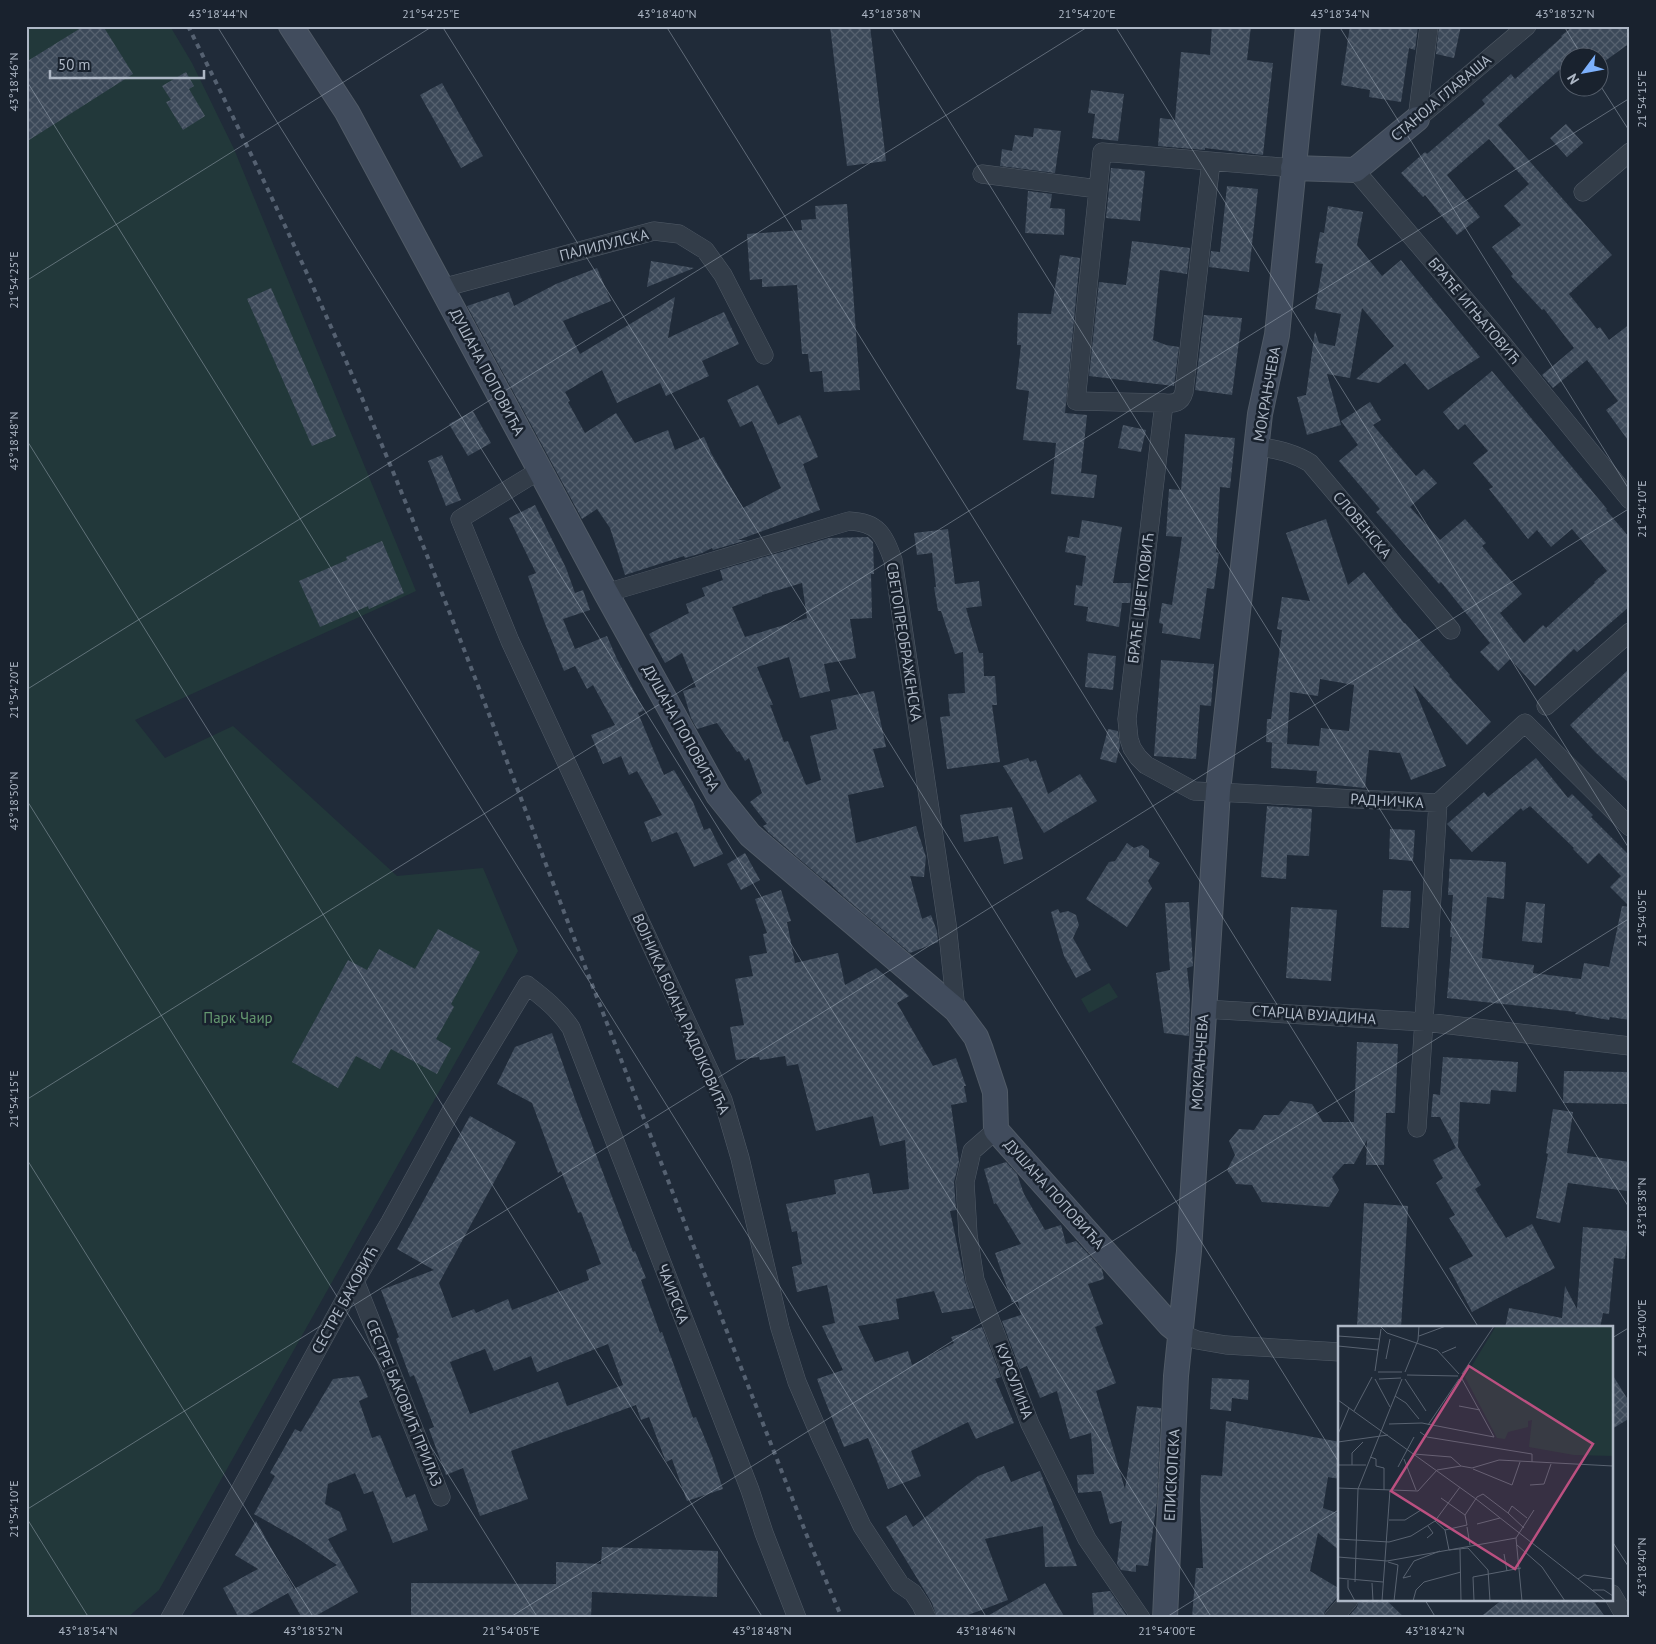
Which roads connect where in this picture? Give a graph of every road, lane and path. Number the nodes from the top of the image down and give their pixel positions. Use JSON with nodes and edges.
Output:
{"nodes":[{"id":1,"x":291,"y":26,"type":"edge"},
{"id":2,"x":1308,"y":26,"type":"edge"},
{"id":3,"x":1429,"y":26,"type":"edge"},
{"id":4,"x":1527,"y":26,"type":"edge"},
{"id":5,"x":1417,"y":119,"type":"junction"},
{"id":6,"x":1630,"y":152,"type":"edge"},
{"id":7,"x":1211,"y":162,"type":"junction"},
{"id":8,"x":1293,"y":168,"type":"junction"},
{"id":9,"x":1355,"y":170,"type":"junction"},
{"id":10,"x":982,"y":174,"type":"dead end"},
{"id":11,"x":1098,"y":189,"type":"junction"},
{"id":12,"x":1582,"y":192,"type":"dead end"},
{"id":13,"x":442,"y":288,"type":"junction"},
{"id":14,"x":764,"y":354,"type":"dead end"},
{"id":15,"x":1164,"y":404,"type":"junction"},
{"id":16,"x":1257,"y":446,"type":"junction"},
{"id":17,"x":540,"y":470,"type":"junction"},
{"id":18,"x":1630,"y":500,"type":"edge"},
{"id":19,"x":606,"y":593,"type":"junction"},
{"id":20,"x":1451,"y":630,"type":"dead end"},
{"id":21,"x":1630,"y":632,"type":"edge"},
{"id":22,"x":1546,"y":706,"type":"dead end"},
{"id":23,"x":1218,"y":791,"type":"junction"},
{"id":24,"x":1438,"y":803,"type":"junction"},
{"id":25,"x":1630,"y":827,"type":"edge"},
{"id":26,"x":527,"y":985,"type":"joint"},
{"id":27,"x":1204,"y":1009,"type":"junction"},
{"id":28,"x":956,"y":1010,"type":"junction"},
{"id":29,"x":1425,"y":1022,"type":"junction"},
{"id":30,"x":1630,"y":1046,"type":"edge"},
{"id":31,"x":1417,"y":1128,"type":"dead end"},
{"id":32,"x":996,"y":1130,"type":"junction"},
{"id":33,"x":355,"y":1281,"type":"junction"},
{"id":34,"x":1180,"y":1333,"type":"junction"},
{"id":35,"x":1338,"y":1352,"type":"edge"},
{"id":36,"x":441,"y":1497,"type":"dead end"},
{"id":37,"x":1614,"y":1597,"type":"edge"},
{"id":38,"x":1347,"y":1602,"type":"edge"},
{"id":39,"x":170,"y":1618,"type":"edge"},
{"id":40,"x":797,"y":1618,"type":"edge"},
{"id":41,"x":926,"y":1618,"type":"edge"},
{"id":42,"x":1141,"y":1618,"type":"edge"},
{"id":43,"x":1165,"y":1618,"type":"edge"},
{"id":44,"x":1333,"y":1618,"type":"edge"},
{"id":45,"x":1626,"y":1618,"type":"edge"}],
"edges":[{"from":1,"to":13,"type":"street","name":"ДУШАНА ПОПОВИЋА"},
{"from":2,"to":8,"type":"street","name":"МОКРАЊЧЕВА"},
{"from":3,"to":5,"type":"street"},
{"from":4,"to":5,"type":"street","name":"СТАНОЈА ГЛАВАША"},
{"from":5,"to":9,"type":"street","name":"СТАНОЈА ГЛАВАША"},
{"from":6,"to":12,"type":"street"},
{"from":7,"to":8,"type":"street"},
{"from":7,"to":11,"type":"street"},
{"from":7,"to":15,"type":"street"},
{"from":8,"to":9,"type":"street"},
{"from":8,"to":16,"type":"street","name":"МОКРАЊЧЕВА"},
{"from":9,"to":18,"type":"street","name":"БРАЋЕ ИГЊАТОВИЋ"},
{"from":10,"to":11,"type":"street"},
{"from":11,"to":15,"type":"street"},
{"from":13,"to":14,"type":"street","name":"ПАЛИЛУЛСКА"},
{"from":13,"to":17,"type":"street","name":"ДУШАНА ПОПОВИЋА"},
{"from":15,"to":23,"type":"street","name":"БРАЋЕ ЦВЕТКОВИЋ"},
{"from":16,"to":20,"type":"street","name":"СЛОВЕНСКА"},
{"from":16,"to":23,"type":"street","name":"МОКРАЊЧЕВА"},
{"from":17,"to":19,"type":"street","name":"ДУШАНА ПОПОВИЋА"},
{"from":17,"to":41,"type":"street","name":"ВОЈНИКА БОЈАНА РАДОЈКОВИЋА"},
{"from":19,"to":28,"type":"street","name":"ДУШАНА ПОПОВИЋА"},
{"from":19,"to":28,"type":"street","name":"СВЕТОПРЕОБРАЖЕНСКА"},
{"from":21,"to":22,"type":"street"},
{"from":23,"to":24,"type":"street","name":"РАДНИЧКА"},
{"from":23,"to":27,"type":"street","name":"МОКРАЊЧЕВА"},
{"from":24,"to":25,"type":"street","name":"РАДНИЧКА"},
{"from":24,"to":29,"type":"street"},
{"from":26,"to":33,"type":"street","name":"СЕСТРЕ БАКОВИЋ"},
{"from":26,"to":40,"type":"street","name":"ЧАИРСКА"},
{"from":27,"to":29,"type":"street","name":"СТАРЦА ВУЈАДИНА"},
{"from":27,"to":34,"type":"street","name":"МОКРАЊЧЕВА"},
{"from":28,"to":32,"type":"street","name":"ДУШАНА ПОПОВИЋА"},
{"from":29,"to":30,"type":"street","name":"СТАРЦА ВУЈАДИНА"},
{"from":29,"to":31,"type":"street"},
{"from":32,"to":34,"type":"street","name":"ДУШАНА ПОПОВИЋА"},
{"from":32,"to":42,"type":"street","name":"КУРСУЛИНА"},
{"from":33,"to":36,"type":"street","name":"СЕСТРЕ БАКОВИЋ ПРИЛАЗ"},
{"from":33,"to":39,"type":"street","name":"СЕСТРЕ БАКОВИЋ"},
{"from":34,"to":35,"type":"street"},
{"from":34,"to":43,"type":"street","name":"ЕПИСКОПСКА"},
{"from":37,"to":45,"type":"street"},
{"from":38,"to":44,"type":"street"}]}
